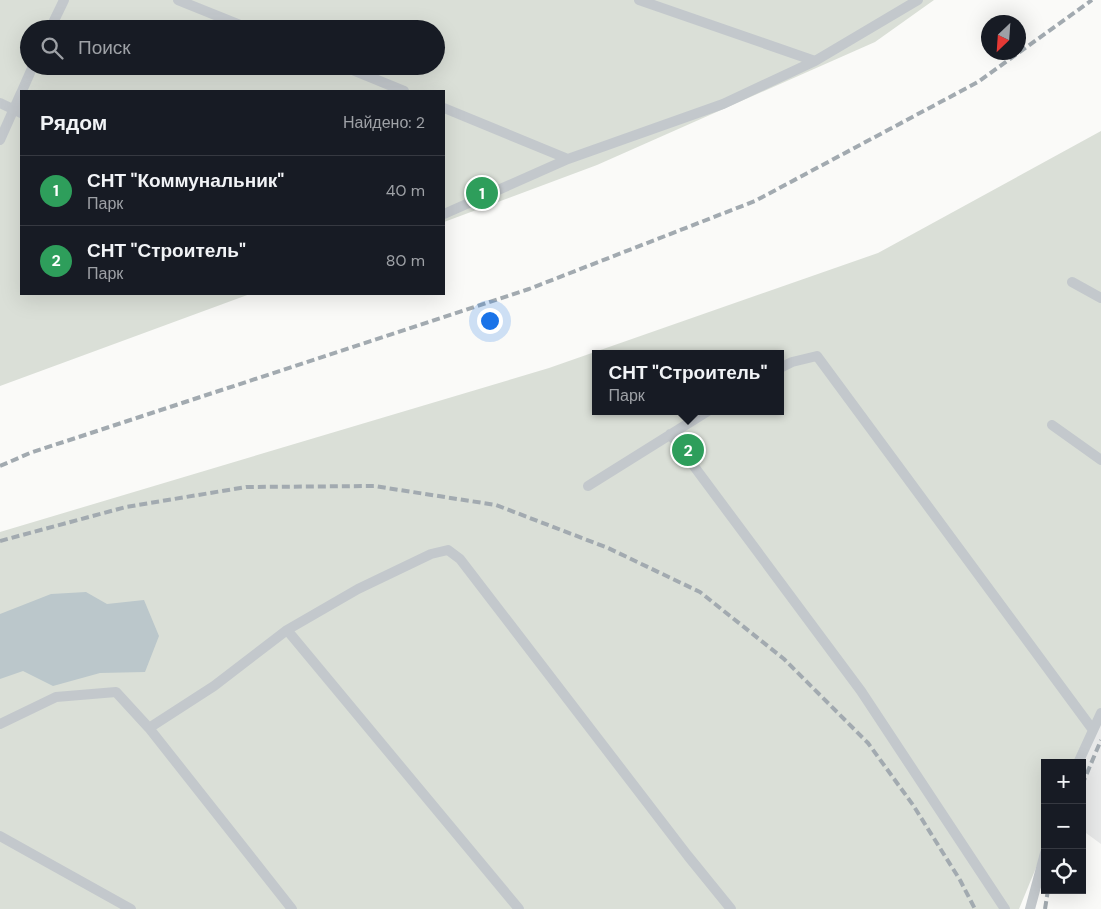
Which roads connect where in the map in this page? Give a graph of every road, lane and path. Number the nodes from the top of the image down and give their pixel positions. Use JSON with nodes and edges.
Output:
{"nodes":[{"id":1,"x":64,"y":0,"type":"edge"},
{"id":2,"x":178,"y":0,"type":"edge"},
{"id":3,"x":639,"y":0,"type":"edge"},
{"id":4,"x":918,"y":0,"type":"edge"},
{"id":5,"x":54,"y":20,"type":"edge"},
{"id":6,"x":228,"y":20,"type":"edge"},
{"id":7,"x":815,"y":61,"type":"junction"},
{"id":8,"x":29,"y":75,"type":"edge"},
{"id":9,"x":365,"y":75,"type":"edge"},
{"id":10,"x":23,"y":90,"type":"edge"},
{"id":11,"x":402,"y":90,"type":"edge"},
{"id":12,"x":0,"y":104,"type":"edge"},
{"id":13,"x":445,"y":108,"type":"edge"},
{"id":14,"x":17,"y":111,"type":"edge"},
{"id":15,"x":0,"y":140,"type":"edge"},
{"id":16,"x":568,"y":159,"type":"junction"},
{"id":17,"x":445,"y":214,"type":"edge"},
{"id":18,"x":1072,"y":282,"type":"dead end"},
{"id":19,"x":1101,"y":298,"type":"edge"},
{"id":20,"x":784,"y":366,"type":"edge"},
{"id":21,"x":701,"y":415,"type":"edge"},
{"id":22,"x":1052,"y":425,"type":"dead end"},
{"id":23,"x":670,"y":434,"type":"junction"},
{"id":24,"x":1101,"y":460,"type":"edge"},
{"id":25,"x":588,"y":486,"type":"dead end"},
{"id":26,"x":287,"y":630,"type":"junction"},
{"id":27,"x":1101,"y":714,"type":"edge"},
{"id":28,"x":0,"y":724,"type":"edge"},
{"id":29,"x":149,"y":728,"type":"junction"},
{"id":30,"x":1093,"y":730,"type":"junction"},
{"id":31,"x":1080,"y":759,"type":"edge"},
{"id":32,"x":0,"y":836,"type":"edge"},
{"id":33,"x":1041,"y":868,"type":"edge"},
{"id":34,"x":131,"y":909,"type":"edge"},
{"id":35,"x":292,"y":909,"type":"edge"},
{"id":36,"x":519,"y":909,"type":"edge"},
{"id":37,"x":731,"y":909,"type":"edge"},
{"id":38,"x":1005,"y":909,"type":"edge"},
{"id":39,"x":1030,"y":909,"type":"edge"}],
"edges":[{"from":1,"to":5,"type":"lane"},
{"from":2,"to":6,"type":"lane"},
{"from":3,"to":7,"type":"lane"},
{"from":4,"to":7,"type":"lane"},
{"from":7,"to":16,"type":"lane"},
{"from":8,"to":10,"type":"lane"},
{"from":9,"to":11,"type":"lane"},
{"from":12,"to":14,"type":"lane"},
{"from":13,"to":16,"type":"lane"},
{"from":14,"to":15,"type":"lane"},
{"from":16,"to":17,"type":"lane"},
{"from":18,"to":19,"type":"lane"},
{"from":20,"to":30,"type":"lane"},
{"from":21,"to":23,"type":"lane"},
{"from":22,"to":24,"type":"lane"},
{"from":23,"to":25,"type":"lane"},
{"from":23,"to":38,"type":"lane"},
{"from":26,"to":29,"type":"lane"},
{"from":26,"to":36,"type":"lane"},
{"from":26,"to":37,"type":"lane"},
{"from":27,"to":30,"type":"lane"},
{"from":28,"to":29,"type":"lane"},
{"from":29,"to":35,"type":"lane"},
{"from":30,"to":31,"type":"lane"},
{"from":32,"to":34,"type":"lane"},
{"from":33,"to":39,"type":"lane"}]}
